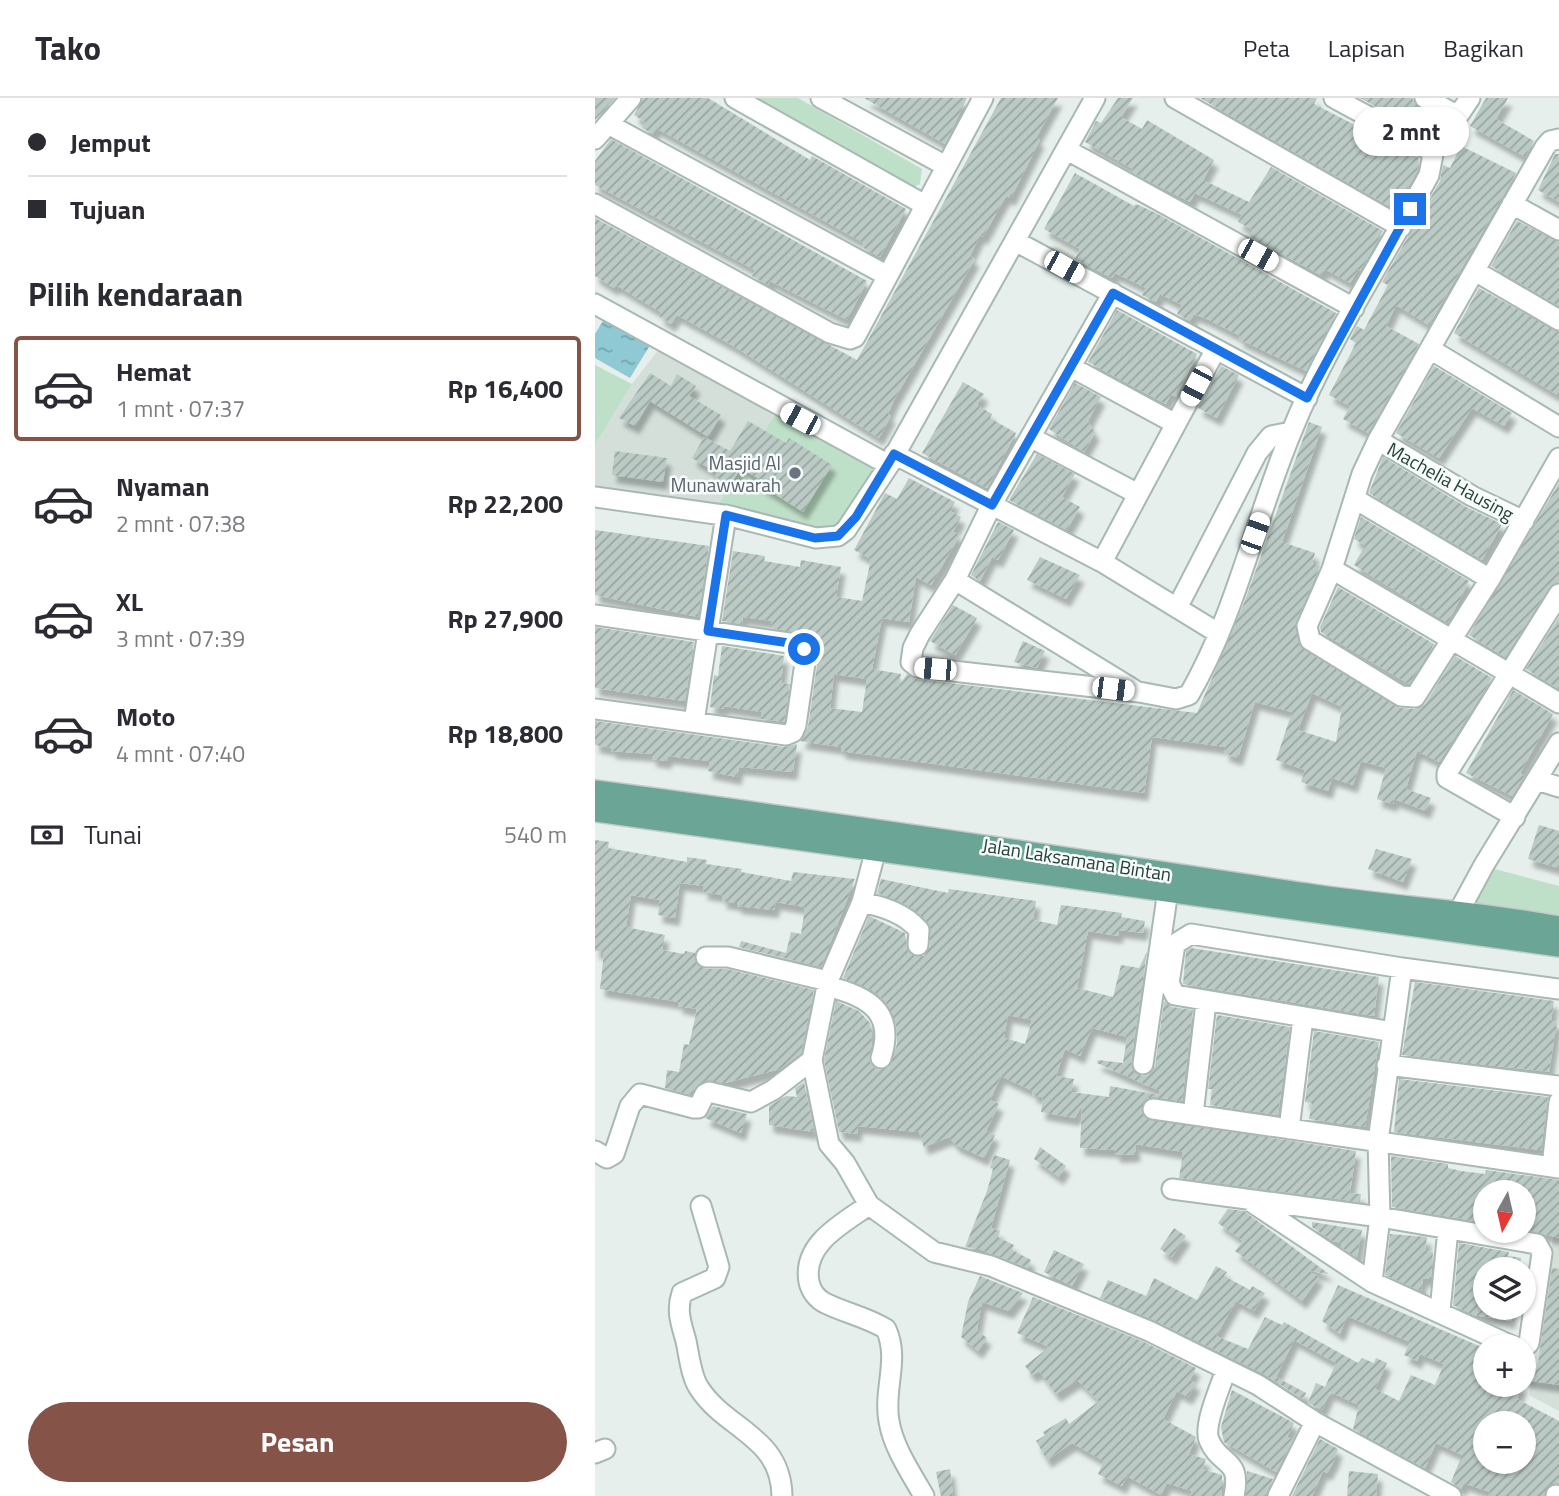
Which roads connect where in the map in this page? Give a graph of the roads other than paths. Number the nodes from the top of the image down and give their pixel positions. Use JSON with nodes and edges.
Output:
{"nodes":[{"id":1,"x":631,"y":98,"type":"edge"},
{"id":2,"x":735,"y":98,"type":"edge"},
{"id":3,"x":821,"y":98,"type":"edge"},
{"id":4,"x":983,"y":98,"type":"edge"},
{"id":5,"x":1095,"y":98,"type":"edge"},
{"id":6,"x":1175,"y":98,"type":"edge"},
{"id":7,"x":1334,"y":98,"type":"edge"},
{"id":8,"x":1426,"y":98,"type":"edge"},
{"id":9,"x":1470,"y":98,"type":"edge"},
{"id":10,"x":601,"y":131,"type":"edge"},
{"id":11,"x":1559,"y":139,"type":"edge"},
{"id":12,"x":1067,"y":150,"type":"junction"},
{"id":13,"x":946,"y":166,"type":"junction"},
{"id":14,"x":595,"y":204,"type":"edge"},
{"id":15,"x":1512,"y":204,"type":"junction"},
{"id":16,"x":925,"y":205,"type":"junction"},
{"id":17,"x":1401,"y":227,"type":"junction"},
{"id":18,"x":1559,"y":230,"type":"edge"},
{"id":19,"x":1015,"y":241,"type":"junction"},
{"id":20,"x":1475,"y":271,"type":"junction"},
{"id":21,"x":886,"y":275,"type":"junction"},
{"id":22,"x":1113,"y":293,"type":"junction"},
{"id":23,"x":595,"y":304,"type":"edge"},
{"id":24,"x":1354,"y":308,"type":"junction"},
{"id":25,"x":1559,"y":320,"type":"edge"},
{"id":26,"x":1216,"y":349,"type":"junction"},
{"id":27,"x":1430,"y":349,"type":"junction"},
{"id":28,"x":1071,"y":368,"type":"junction"},
{"id":29,"x":1307,"y":398,"type":"junction"},
{"id":30,"x":1176,"y":424,"type":"junction"},
{"id":31,"x":1559,"y":427,"type":"edge"},
{"id":32,"x":1291,"y":432,"type":"junction"},
{"id":33,"x":1032,"y":438,"type":"junction"},
{"id":34,"x":1378,"y":440,"type":"junction"},
{"id":35,"x":1559,"y":458,"type":"edge"},
{"id":36,"x":891,"y":460,"type":"junction"},
{"id":37,"x":1138,"y":494,"type":"junction"},
{"id":38,"x":595,"y":497,"type":"edge"},
{"id":39,"x":1355,"y":499,"type":"junction"},
{"id":40,"x":992,"y":505,"type":"junction"},
{"id":41,"x":726,"y":515,"type":"junction"},
{"id":42,"x":1524,"y":521,"type":"junction"},
{"id":43,"x":1102,"y":562,"type":"junction"},
{"id":44,"x":1332,"y":569,"type":"junction"},
{"id":45,"x":1490,"y":579,"type":"junction"},
{"id":46,"x":955,"y":580,"type":"junction"},
{"id":47,"x":1559,"y":594,"type":"edge"},
{"id":48,"x":1177,"y":608,"type":"junction"},
{"id":49,"x":595,"y":615,"type":"edge"},
{"id":50,"x":708,"y":631,"type":"junction"},
{"id":51,"x":1218,"y":633,"type":"junction"},
{"id":52,"x":1450,"y":641,"type":"junction"},
{"id":53,"x":1510,"y":674,"type":"junction"},
{"id":54,"x":1139,"y":692,"type":"junction"},
{"id":55,"x":1559,"y":703,"type":"edge"},
{"id":56,"x":595,"y":709,"type":"edge"},
{"id":57,"x":694,"y":723,"type":"junction"},
{"id":58,"x":1559,"y":743,"type":"edge"},
{"id":59,"x":1537,"y":780,"type":"junction"},
{"id":60,"x":1559,"y":787,"type":"edge"},
{"id":61,"x":595,"y":791,"type":"edge"},
{"id":62,"x":595,"y":811,"type":"edge"},
{"id":63,"x":1515,"y":817,"type":"junction"},
{"id":64,"x":876,"y":849,"type":"junction"},
{"id":65,"x":1037,"y":862,"type":"junction"},
{"id":66,"x":1168,"y":890,"type":"junction"},
{"id":67,"x":862,"y":902,"type":"junction"},
{"id":68,"x":1458,"y":913,"type":"junction"},
{"id":69,"x":1559,"y":927,"type":"edge"},
{"id":70,"x":918,"y":945,"type":"dead end"},
{"id":71,"x":1559,"y":946,"type":"edge"},
{"id":72,"x":706,"y":957,"type":"dead end"},
{"id":73,"x":1402,"y":968,"type":"junction"},
{"id":74,"x":827,"y":983,"type":"junction"},
{"id":75,"x":1559,"y":989,"type":"edge"},
{"id":76,"x":1206,"y":1002,"type":"junction"},
{"id":77,"x":1303,"y":1018,"type":"junction"},
{"id":78,"x":1393,"y":1032,"type":"junction"},
{"id":79,"x":881,"y":1058,"type":"dead end"},
{"id":80,"x":812,"y":1060,"type":"junction"},
{"id":81,"x":1143,"y":1064,"type":"dead end"},
{"id":82,"x":1387,"y":1065,"type":"junction"},
{"id":83,"x":1559,"y":1086,"type":"edge"},
{"id":84,"x":1559,"y":1102,"type":"edge"},
{"id":85,"x":1153,"y":1108,"type":"dead end"},
{"id":86,"x":1193,"y":1115,"type":"junction"},
{"id":87,"x":1289,"y":1129,"type":"junction"},
{"id":88,"x":1378,"y":1141,"type":"junction"},
{"id":89,"x":595,"y":1151,"type":"edge"},
{"id":90,"x":1556,"y":1167,"type":"edge"},
{"id":91,"x":1172,"y":1189,"type":"dead end"},
{"id":92,"x":1249,"y":1200,"type":"junction"},
{"id":93,"x":869,"y":1205,"type":"junction"},
{"id":94,"x":701,"y":1206,"type":"dead end"},
{"id":95,"x":1380,"y":1217,"type":"junction"},
{"id":96,"x":1448,"y":1229,"type":"junction"},
{"id":97,"x":1372,"y":1282,"type":"junction"},
{"id":98,"x":1440,"y":1311,"type":"junction"},
{"id":99,"x":1487,"y":1334,"type":"edge"},
{"id":100,"x":1530,"y":1334,"type":"edge"},
{"id":101,"x":1226,"y":1370,"type":"junction"},
{"id":102,"x":1315,"y":1422,"type":"junction"},
{"id":103,"x":782,"y":1496,"type":"edge"},
{"id":104,"x":924,"y":1496,"type":"edge"},
{"id":105,"x":1234,"y":1496,"type":"edge"},
{"id":106,"x":1278,"y":1496,"type":"edge"},
{"id":107,"x":1451,"y":1496,"type":"edge"}],
"edges":[{"from":1,"to":10,"type":"street"},
{"from":2,"to":16,"type":"street"},
{"from":3,"to":13,"type":"street"},
{"from":4,"to":13,"type":"street"},
{"from":5,"to":12,"type":"street"},
{"from":6,"to":17,"type":"street"},
{"from":7,"to":17,"type":"street"},
{"from":8,"to":9,"type":"street"},
{"from":10,"to":21,"type":"street"},
{"from":11,"to":15,"type":"street","name":"Machelia Hausing"},
{"from":12,"to":19,"type":"street"},
{"from":12,"to":24,"type":"street"},
{"from":13,"to":16,"type":"street"},
{"from":14,"to":21,"type":"street"},
{"from":15,"to":18,"type":"street"},
{"from":15,"to":20,"type":"street","name":"Machelia Hausing"},
{"from":16,"to":21,"type":"street"},
{"from":17,"to":24,"type":"street"},
{"from":19,"to":22,"type":"street"},
{"from":19,"to":36,"type":"street"},
{"from":20,"to":25,"type":"street"},
{"from":20,"to":27,"type":"street","name":"Machelia Hausing"},
{"from":22,"to":26,"type":"street"},
{"from":22,"to":28,"type":"street"},
{"from":23,"to":36,"type":"street"},
{"from":24,"to":29,"type":"street"},
{"from":26,"to":29,"type":"street"},
{"from":26,"to":30,"type":"street"},
{"from":27,"to":31,"type":"street"},
{"from":27,"to":34,"type":"street","name":"Machelia Hausing"},
{"from":28,"to":30,"type":"street"},
{"from":28,"to":33,"type":"street"},
{"from":29,"to":32,"type":"street"},
{"from":30,"to":37,"type":"street"},
{"from":32,"to":48,"type":"street"},
{"from":32,"to":51,"type":"street"},
{"from":33,"to":37,"type":"street"},
{"from":33,"to":40,"type":"street"},
{"from":34,"to":39,"type":"street","name":"Machelia Hausing"},
{"from":34,"to":42,"type":"street","name":"Machelia Hausing"},
{"from":35,"to":42,"type":"street","name":"Machelia Hausing"},
{"from":36,"to":40,"type":"street"},
{"from":36,"to":41,"type":"street"},
{"from":37,"to":43,"type":"street"},
{"from":38,"to":41,"type":"street"},
{"from":39,"to":44,"type":"street","name":"Machelia Hausing"},
{"from":39,"to":45,"type":"street"},
{"from":40,"to":43,"type":"street"},
{"from":40,"to":46,"type":"street"},
{"from":41,"to":50,"type":"street"},
{"from":42,"to":45,"type":"street","name":"Machelia Hausing"},
{"from":43,"to":48,"type":"street"},
{"from":44,"to":52,"type":"street"},
{"from":44,"to":52,"type":"street","name":"Machelia Hausing"},
{"from":45,"to":52,"type":"street","name":"Machelia Hausing"},
{"from":46,"to":54,"type":"street"},
{"from":46,"to":54,"type":"street"},
{"from":47,"to":53,"type":"street"},
{"from":48,"to":51,"type":"street"},
{"from":49,"to":50,"type":"street"},
{"from":50,"to":57,"type":"street"},
{"from":50,"to":57,"type":"street"},
{"from":51,"to":54,"type":"street"},
{"from":52,"to":53,"type":"street"},
{"from":53,"to":55,"type":"street"},
{"from":53,"to":63,"type":"street"},
{"from":56,"to":57,"type":"street"},
{"from":58,"to":59,"type":"street"},
{"from":59,"to":60,"type":"street"},
{"from":59,"to":63,"type":"street"},
{"from":61,"to":65,"type":"main road","name":"Jalan Laksamana Bintan"},
{"from":62,"to":64,"type":"main road","name":"Jalan Laksamana Bintan"},
{"from":63,"to":68,"type":"street"},
{"from":64,"to":65,"type":"main road","name":"Jalan Laksamana Bintan"},
{"from":64,"to":67,"type":"street"},
{"from":65,"to":66,"type":"main road","name":"Jalan Laksamana Bintan"},
{"from":65,"to":68,"type":"main road","name":"Jalan Laksamana Bintan"},
{"from":66,"to":71,"type":"main road","name":"Jalan Laksamana Bintan"},
{"from":66,"to":81,"type":"street"},
{"from":67,"to":70,"type":"street"},
{"from":67,"to":74,"type":"street"},
{"from":68,"to":69,"type":"main road","name":"Jalan Laksamana Bintan"},
{"from":72,"to":74,"type":"street"},
{"from":73,"to":75,"type":"street"},
{"from":73,"to":76,"type":"street"},
{"from":73,"to":78,"type":"street"},
{"from":74,"to":79,"type":"street"},
{"from":74,"to":80,"type":"street"},
{"from":76,"to":77,"type":"street"},
{"from":76,"to":86,"type":"street"},
{"from":77,"to":78,"type":"street"},
{"from":77,"to":87,"type":"street"},
{"from":78,"to":82,"type":"street"},
{"from":80,"to":89,"type":"street"},
{"from":80,"to":93,"type":"street"},
{"from":82,"to":83,"type":"street"},
{"from":82,"to":88,"type":"street"},
{"from":84,"to":90,"type":"street"},
{"from":85,"to":86,"type":"street"},
{"from":86,"to":87,"type":"street"},
{"from":87,"to":88,"type":"street"},
{"from":88,"to":90,"type":"street"},
{"from":88,"to":95,"type":"street"},
{"from":91,"to":92,"type":"street"},
{"from":92,"to":95,"type":"street"},
{"from":92,"to":97,"type":"street"},
{"from":93,"to":101,"type":"street"},
{"from":93,"to":104,"type":"street"},
{"from":94,"to":103,"type":"street"},
{"from":95,"to":96,"type":"street"},
{"from":95,"to":97,"type":"street"},
{"from":96,"to":98,"type":"street"},
{"from":96,"to":100,"type":"street"},
{"from":97,"to":98,"type":"street"},
{"from":98,"to":99,"type":"street"},
{"from":101,"to":102,"type":"street"},
{"from":101,"to":105,"type":"street"},
{"from":102,"to":106,"type":"street"},
{"from":102,"to":107,"type":"street"}]}
